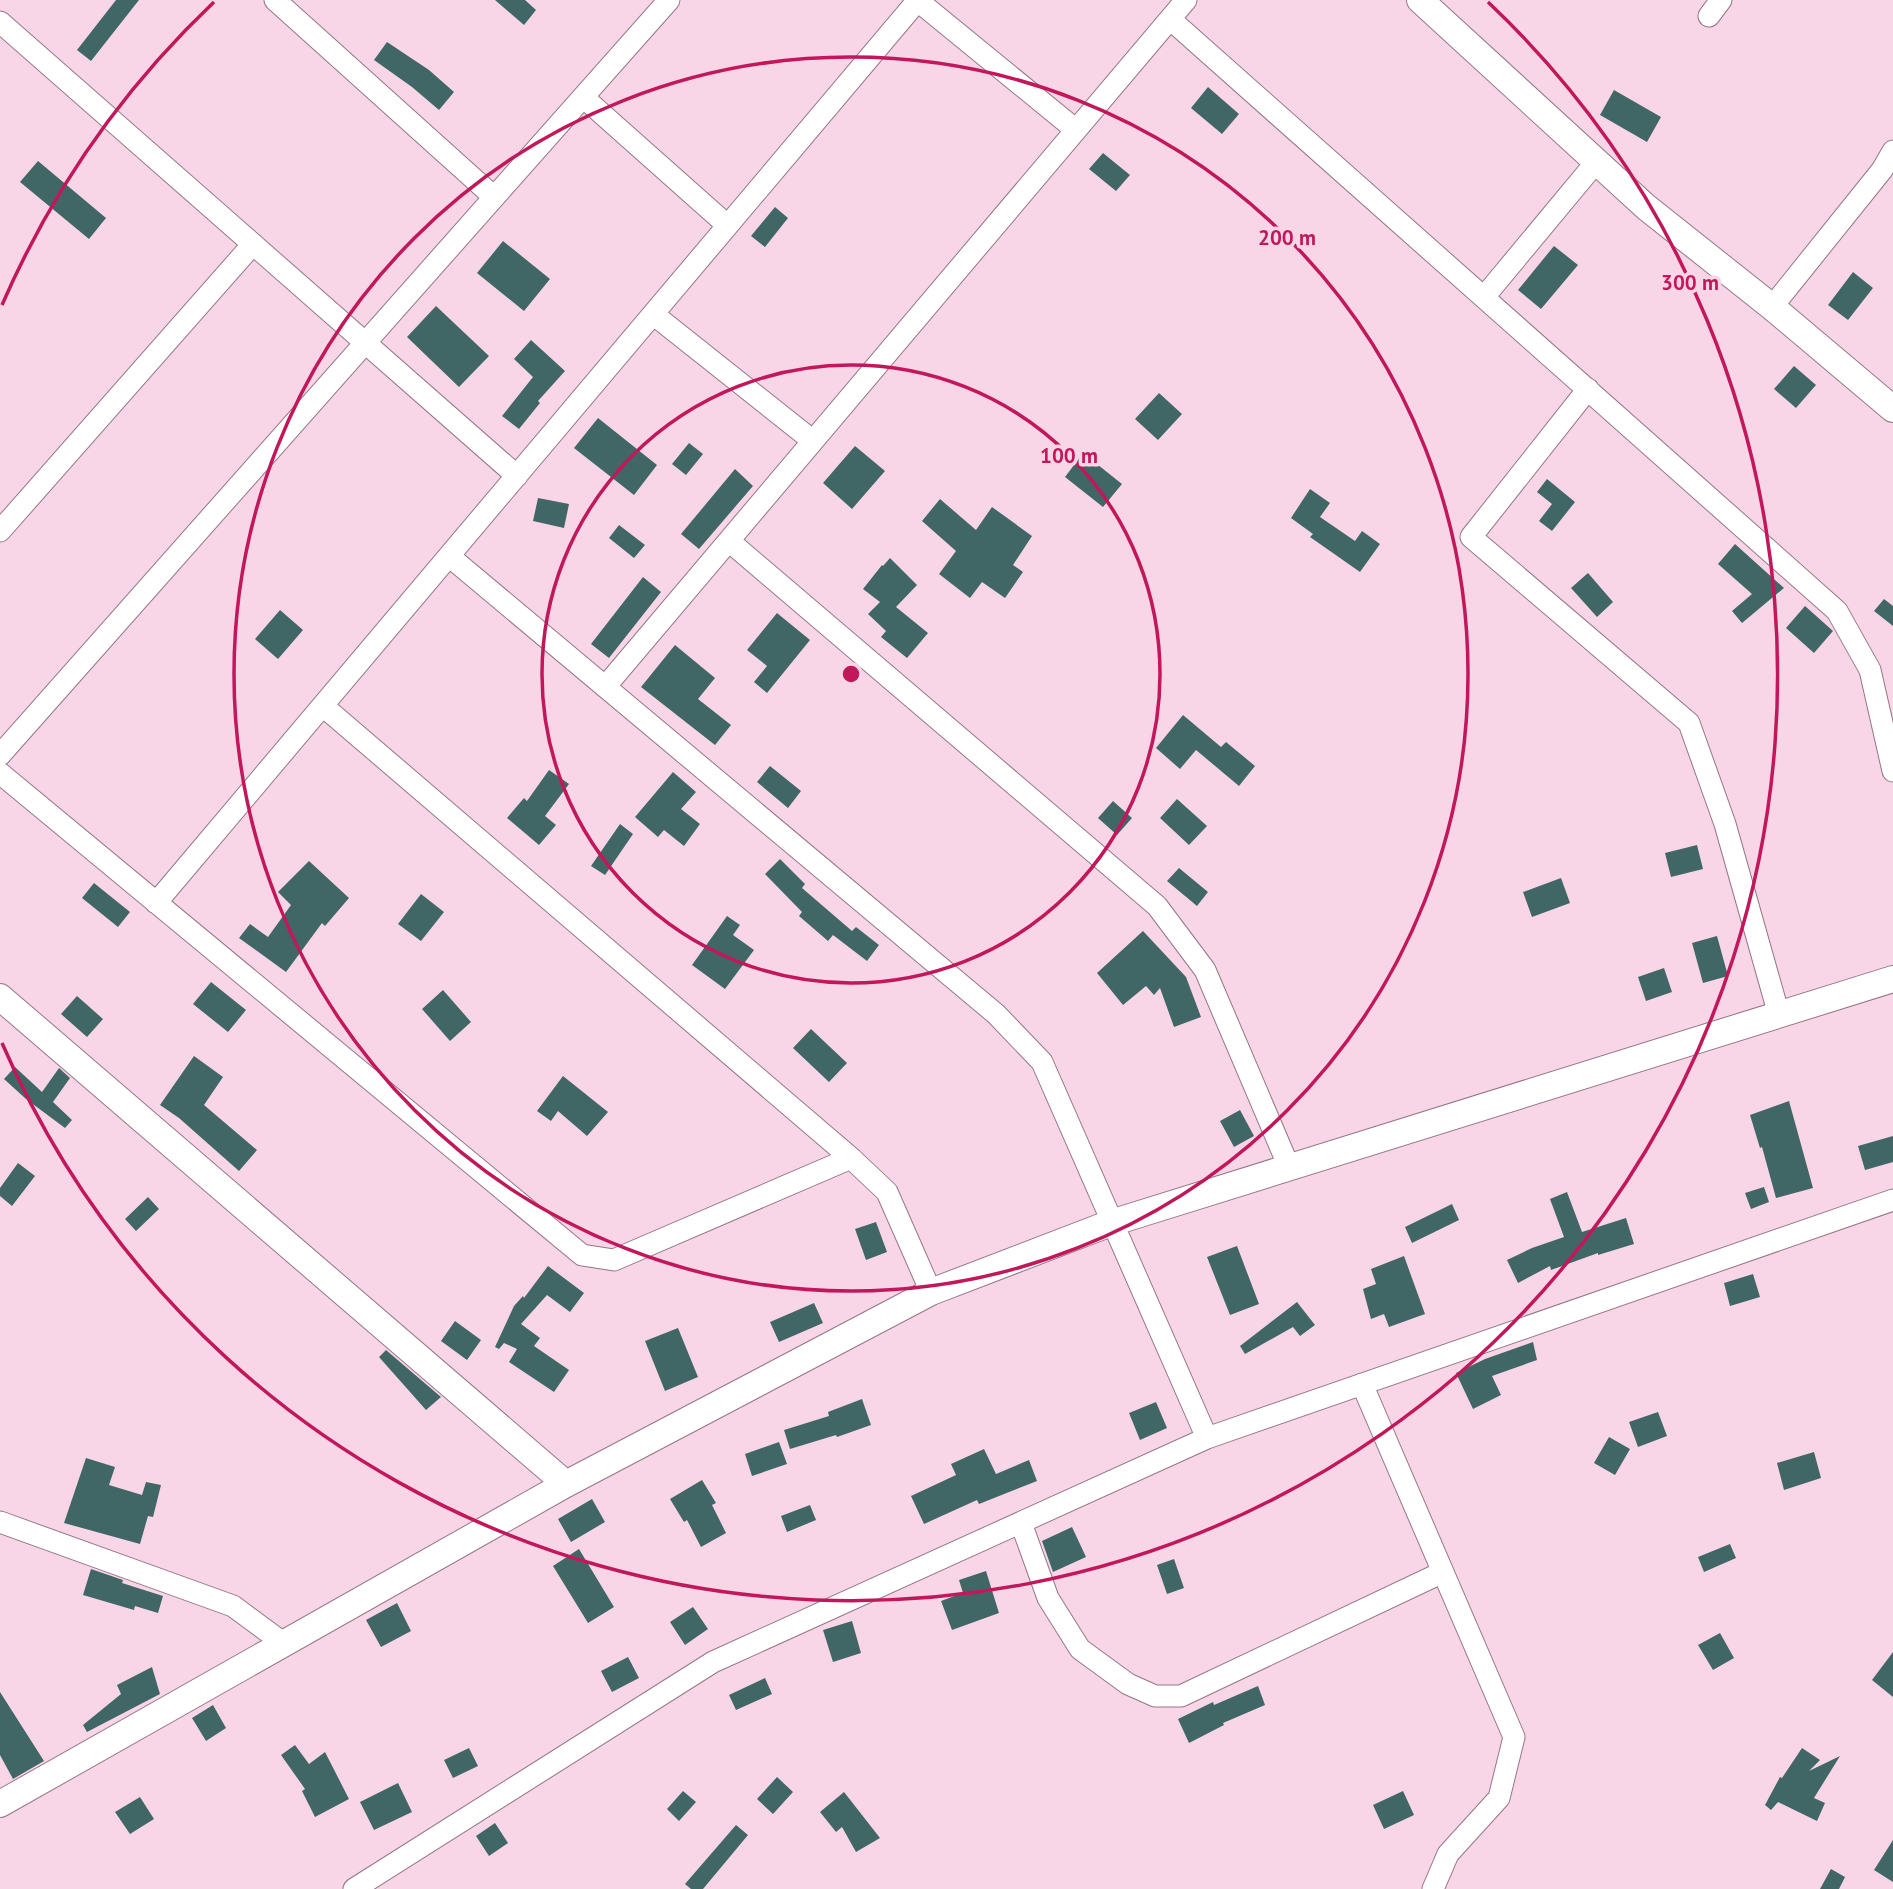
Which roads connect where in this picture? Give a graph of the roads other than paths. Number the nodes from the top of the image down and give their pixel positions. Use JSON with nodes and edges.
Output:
{"nodes":[{"id":1,"x":275,"y":0,"type":"edge"},
{"id":2,"x":668,"y":0,"type":"edge"},
{"id":3,"x":917,"y":0,"type":"edge"},
{"id":4,"x":1186,"y":0,"type":"edge"},
{"id":5,"x":1429,"y":3,"type":"edge"},
{"id":6,"x":1170,"y":19,"type":"junction"},
{"id":7,"x":0,"y":22,"type":"edge"},
{"id":8,"x":583,"y":97,"type":"junction"},
{"id":9,"x":1076,"y":131,"type":"junction"},
{"id":10,"x":1893,"y":151,"type":"edge"},
{"id":11,"x":1597,"y":161,"type":"junction"},
{"id":12,"x":494,"y":197,"type":"junction"},
{"id":13,"x":727,"y":225,"type":"junction"},
{"id":14,"x":253,"y":244,"type":"junction"},
{"id":15,"x":1484,"y":298,"type":"junction"},
{"id":16,"x":1772,"y":307,"type":"junction"},
{"id":17,"x":653,"y":314,"type":"junction"},
{"id":18,"x":365,"y":343,"type":"junction"},
{"id":19,"x":1588,"y":389,"type":"junction"},
{"id":20,"x":1893,"y":409,"type":"edge"},
{"id":21,"x":813,"y":441,"type":"junction"},
{"id":22,"x":517,"y":476,"type":"junction"},
{"id":23,"x":0,"y":531,"type":"edge"},
{"id":24,"x":729,"y":541,"type":"junction"},
{"id":25,"x":449,"y":556,"type":"junction"},
{"id":26,"x":605,"y":687,"type":"junction"},
{"id":27,"x":323,"y":706,"type":"junction"},
{"id":28,"x":0,"y":755,"type":"edge"},
{"id":29,"x":1893,"y":771,"type":"edge"},
{"id":30,"x":0,"y":773,"type":"edge"},
{"id":31,"x":156,"y":903,"type":"junction"},
{"id":32,"x":1893,"y":979,"type":"edge"},
{"id":33,"x":0,"y":997,"type":"edge"},
{"id":34,"x":1779,"y":1015,"type":"junction"},
{"id":35,"x":851,"y":1158,"type":"junction"},
{"id":36,"x":1289,"y":1167,"type":"junction"},
{"id":37,"x":1893,"y":1200,"type":"edge"},
{"id":38,"x":1111,"y":1223,"type":"junction"},
{"id":39,"x":931,"y":1292,"type":"junction"},
{"id":40,"x":1362,"y":1384,"type":"junction"},
{"id":41,"x":1207,"y":1438,"type":"junction"},
{"id":42,"x":565,"y":1484,"type":"junction"},
{"id":43,"x":0,"y":1522,"type":"edge"},
{"id":44,"x":1021,"y":1522,"type":"junction"},
{"id":45,"x":1443,"y":1572,"type":"junction"},
{"id":46,"x":283,"y":1643,"type":"junction"},
{"id":47,"x":0,"y":1804,"type":"edge"},
{"id":48,"x":354,"y":1889,"type":"edge"},
{"id":49,"x":1433,"y":1889,"type":"edge"}],
"edges":[{"from":1,"to":12,"type":"street"},
{"from":2,"to":8,"type":"street"},
{"from":3,"to":9,"type":"street"},
{"from":3,"to":13,"type":"street"},
{"from":4,"to":6,"type":"street"},
{"from":5,"to":11,"type":"street"},
{"from":6,"to":9,"type":"street"},
{"from":6,"to":15,"type":"street"},
{"from":7,"to":14,"type":"street"},
{"from":8,"to":12,"type":"street"},
{"from":8,"to":13,"type":"street"},
{"from":9,"to":21,"type":"street"},
{"from":10,"to":16,"type":"street"},
{"from":11,"to":15,"type":"street"},
{"from":11,"to":16,"type":"street"},
{"from":12,"to":18,"type":"street"},
{"from":13,"to":17,"type":"street"},
{"from":14,"to":18,"type":"street"},
{"from":14,"to":23,"type":"street"},
{"from":15,"to":19,"type":"street"},
{"from":16,"to":20,"type":"street"},
{"from":17,"to":21,"type":"street"},
{"from":17,"to":22,"type":"street"},
{"from":18,"to":22,"type":"street"},
{"from":18,"to":28,"type":"street"},
{"from":19,"to":29,"type":"street"},
{"from":19,"to":34,"type":"street"},
{"from":21,"to":24,"type":"street"},
{"from":22,"to":25,"type":"street"},
{"from":24,"to":26,"type":"street"},
{"from":24,"to":36,"type":"street"},
{"from":25,"to":26,"type":"street"},
{"from":25,"to":27,"type":"street"},
{"from":26,"to":38,"type":"street"},
{"from":27,"to":31,"type":"street"},
{"from":27,"to":35,"type":"street"},
{"from":30,"to":31,"type":"street"},
{"from":31,"to":35,"type":"street"},
{"from":32,"to":34,"type":"street"},
{"from":33,"to":42,"type":"street"},
{"from":34,"to":36,"type":"street"},
{"from":35,"to":39,"type":"street"},
{"from":36,"to":38,"type":"street"},
{"from":37,"to":40,"type":"street"},
{"from":38,"to":39,"type":"street"},
{"from":38,"to":41,"type":"street"},
{"from":39,"to":42,"type":"street"},
{"from":40,"to":41,"type":"street"},
{"from":40,"to":45,"type":"street"},
{"from":41,"to":44,"type":"street"},
{"from":42,"to":46,"type":"street"},
{"from":43,"to":46,"type":"street"},
{"from":44,"to":45,"type":"street"},
{"from":44,"to":48,"type":"street"},
{"from":45,"to":49,"type":"street"},
{"from":46,"to":47,"type":"street"}]}
